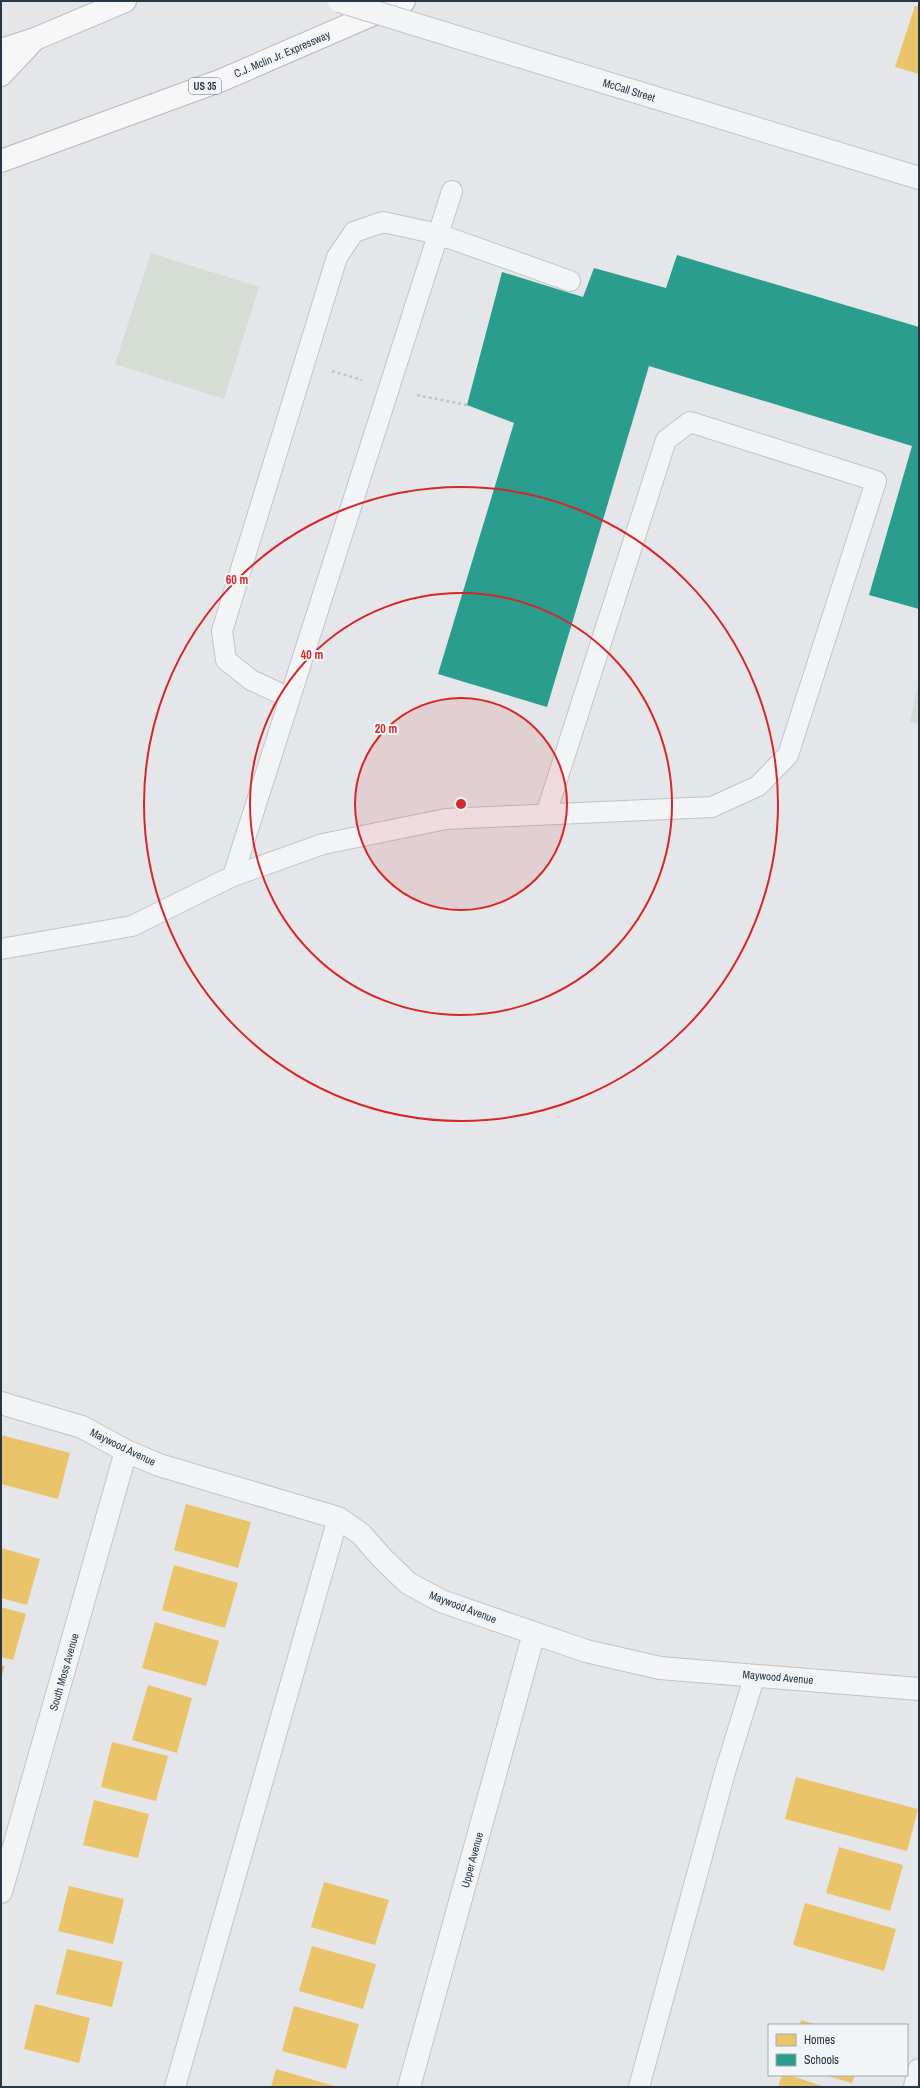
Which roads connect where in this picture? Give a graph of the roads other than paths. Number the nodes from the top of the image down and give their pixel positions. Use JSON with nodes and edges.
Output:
{"nodes":[{"id":1,"x":125,"y":1,"type":"edge"},
{"id":2,"x":339,"y":1,"type":"edge"},
{"id":3,"x":404,"y":1,"type":"edge"},
{"id":4,"x":35,"y":39,"type":"junction"},
{"id":5,"x":1,"y":50,"type":"edge"},
{"id":6,"x":1,"y":75,"type":"edge"},
{"id":7,"x":1,"y":161,"type":"edge"},
{"id":8,"x":919,"y":178,"type":"edge"},
{"id":9,"x":452,"y":191,"type":"dead end"},
{"id":10,"x":438,"y":234,"type":"junction"},
{"id":11,"x":570,"y":281,"type":"dead end"},
{"id":12,"x":290,"y":698,"type":"junction"},
{"id":13,"x":546,"y":814,"type":"junction"},
{"id":14,"x":233,"y":876,"type":"junction"},
{"id":15,"x":1,"y":949,"type":"edge"},
{"id":16,"x":1,"y":1403,"type":"edge"},
{"id":17,"x":126,"y":1451,"type":"junction"},
{"id":18,"x":338,"y":1518,"type":"junction"},
{"id":19,"x":534,"y":1633,"type":"junction"},
{"id":20,"x":755,"y":1675,"type":"junction"},
{"id":21,"x":919,"y":1689,"type":"edge"},
{"id":22,"x":1,"y":1892,"type":"edge"},
{"id":23,"x":919,"y":2070,"type":"edge"},
{"id":24,"x":175,"y":2087,"type":"edge"},
{"id":25,"x":409,"y":2087,"type":"edge"},
{"id":26,"x":639,"y":2087,"type":"edge"},
{"id":27,"x":915,"y":2087,"type":"edge"}],
"edges":[{"from":1,"to":4,"type":"highway"},
{"from":2,"to":8,"type":"street","name":"McCall Street","bridge":true},
{"from":3,"to":7,"type":"highway","name":"C.J. Mclin Jr. Expressway","number":"US 35"},
{"from":4,"to":5,"type":"highway"},
{"from":4,"to":6,"type":"highway"},
{"from":9,"to":10,"type":"lane"},
{"from":10,"to":11,"type":"lane"},
{"from":10,"to":12,"type":"lane"},
{"from":10,"to":12,"type":"lane"},
{"from":12,"to":14,"type":"lane"},
{"from":13,"to":13,"type":"lane"},
{"from":13,"to":14,"type":"lane"},
{"from":14,"to":15,"type":"lane"},
{"from":16,"to":17,"type":"street","name":"Maywood Avenue"},
{"from":17,"to":18,"type":"street","name":"Maywood Avenue"},
{"from":17,"to":22,"type":"street","name":"South Moss Avenue"},
{"from":18,"to":19,"type":"street","name":"Maywood Avenue"},
{"from":18,"to":24,"type":"lane"},
{"from":19,"to":20,"type":"street","name":"Maywood Avenue"},
{"from":19,"to":25,"type":"street","name":"Upper Avenue"},
{"from":20,"to":21,"type":"street","name":"Maywood Avenue"},
{"from":20,"to":26,"type":"lane"},
{"from":23,"to":27,"type":"street"}]}
